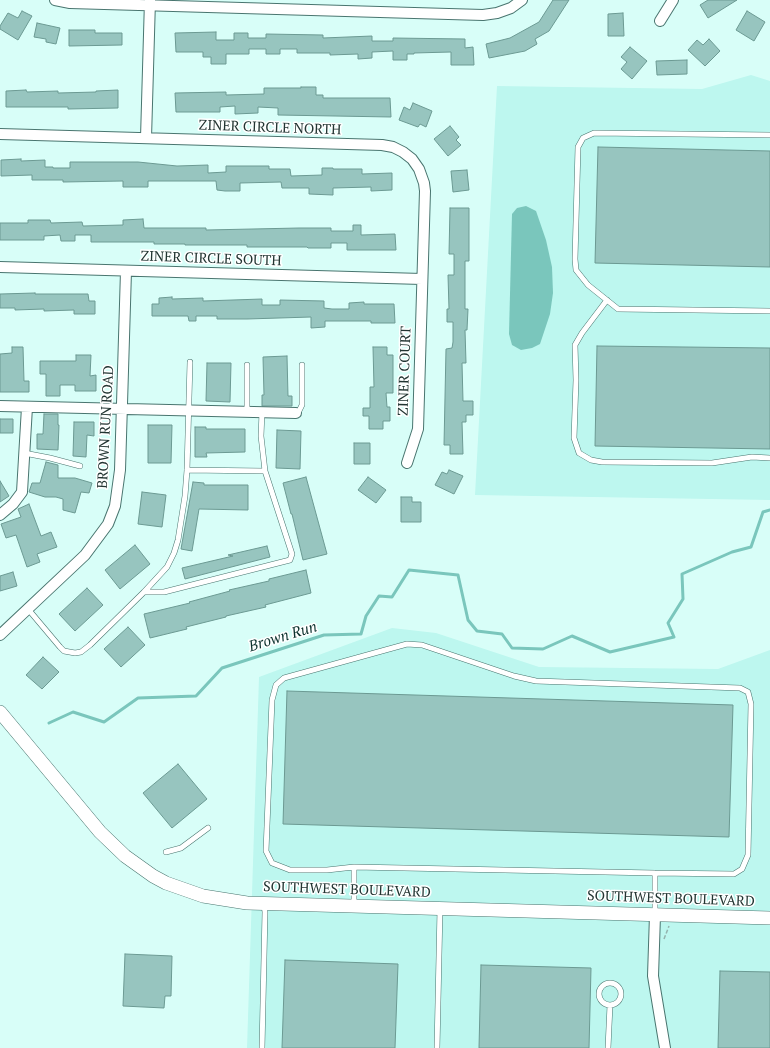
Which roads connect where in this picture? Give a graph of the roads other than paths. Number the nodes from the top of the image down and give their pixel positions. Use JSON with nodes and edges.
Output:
{"nodes":[{"id":1,"x":55,"y":0,"type":"edge"},
{"id":2,"x":522,"y":0,"type":"edge"},
{"id":3,"x":673,"y":0,"type":"edge"},
{"id":4,"x":150,"y":3,"type":"edge"},
{"id":5,"x":660,"y":21,"type":"dead end"},
{"id":6,"x":0,"y":134,"type":"edge"},
{"id":7,"x":770,"y":135,"type":"edge"},
{"id":8,"x":146,"y":138,"type":"junction"},
{"id":9,"x":0,"y":267,"type":"edge"},
{"id":10,"x":126,"y":271,"type":"junction"},
{"id":11,"x":422,"y":279,"type":"junction"},
{"id":12,"x":607,"y":300,"type":"junction"},
{"id":13,"x":770,"y":311,"type":"edge"},
{"id":14,"x":190,"y":362,"type":"dead end"},
{"id":15,"x":247,"y":365,"type":"dead end"},
{"id":16,"x":302,"y":365,"type":"dead end"},
{"id":17,"x":0,"y":406,"type":"edge"},
{"id":18,"x":27,"y":407,"type":"junction"},
{"id":19,"x":122,"y":410,"type":"junction"},
{"id":20,"x":188,"y":411,"type":"junction"},
{"id":21,"x":246,"y":412,"type":"junction"},
{"id":22,"x":262,"y":412,"type":"junction"},
{"id":23,"x":296,"y":413,"type":"joint"},
{"id":24,"x":24,"y":453,"type":"junction"},
{"id":25,"x":770,"y":458,"type":"edge"},
{"id":26,"x":407,"y":463,"type":"dead end"},
{"id":27,"x":80,"y":466,"type":"dead end"},
{"id":28,"x":187,"y":470,"type":"junction"},
{"id":29,"x":265,"y":471,"type":"junction"},
{"id":30,"x":0,"y":515,"type":"edge"},
{"id":31,"x":144,"y":592,"type":"junction"},
{"id":32,"x":28,"y":609,"type":"junction"},
{"id":33,"x":0,"y":635,"type":"edge"},
{"id":34,"x":0,"y":712,"type":"edge"},
{"id":35,"x":208,"y":828,"type":"dead end"},
{"id":36,"x":166,"y":852,"type":"dead end"},
{"id":37,"x":354,"y":867,"type":"junction"},
{"id":38,"x":655,"y":873,"type":"junction"},
{"id":39,"x":264,"y":904,"type":"junction"},
{"id":40,"x":354,"y":906,"type":"junction"},
{"id":41,"x":440,"y":909,"type":"junction"},
{"id":42,"x":655,"y":915,"type":"junction"},
{"id":43,"x":770,"y":918,"type":"edge"},
{"id":44,"x":610,"y":1005,"type":"junction"},
{"id":45,"x":262,"y":1048,"type":"edge"},
{"id":46,"x":437,"y":1048,"type":"edge"},
{"id":47,"x":608,"y":1048,"type":"edge"},
{"id":48,"x":665,"y":1048,"type":"edge"}],
"edges":[{"from":1,"to":4,"type":"street"},
{"from":2,"to":4,"type":"street"},
{"from":3,"to":5,"type":"street"},
{"from":4,"to":8,"type":"street"},
{"from":6,"to":8,"type":"street","name":"ZINER CIRCLE NORTH"},
{"from":7,"to":12,"type":"lane"},
{"from":8,"to":11,"type":"street","name":"ZINER CIRCLE NORTH"},
{"from":9,"to":10,"type":"street","name":"ZINER CIRCLE SOUTH"},
{"from":10,"to":11,"type":"street","name":"ZINER CIRCLE SOUTH"},
{"from":10,"to":19,"type":"street","name":"BROWN RUN ROAD"},
{"from":11,"to":26,"type":"street","name":"ZINER COURT"},
{"from":12,"to":13,"type":"lane"},
{"from":12,"to":25,"type":"lane"},
{"from":14,"to":20,"type":"lane"},
{"from":15,"to":21,"type":"lane"},
{"from":16,"to":23,"type":"lane"},
{"from":17,"to":18,"type":"street"},
{"from":18,"to":19,"type":"street"},
{"from":18,"to":24,"type":"street"},
{"from":19,"to":20,"type":"street"},
{"from":19,"to":32,"type":"street","name":"BROWN RUN ROAD"},
{"from":20,"to":21,"type":"street"},
{"from":20,"to":28,"type":"lane"},
{"from":21,"to":22,"type":"street"},
{"from":22,"to":23,"type":"street"},
{"from":22,"to":29,"type":"lane"},
{"from":24,"to":27,"type":"lane"},
{"from":24,"to":30,"type":"street"},
{"from":28,"to":29,"type":"lane"},
{"from":28,"to":31,"type":"lane"},
{"from":29,"to":31,"type":"lane"},
{"from":31,"to":32,"type":"lane"},
{"from":32,"to":33,"type":"street","name":"BROWN RUN ROAD"},
{"from":34,"to":39,"type":"street","name":"SOUTHWEST BOULEVARD"},
{"from":35,"to":36,"type":"lane"},
{"from":37,"to":38,"type":"lane"},
{"from":37,"to":38,"type":"lane"},
{"from":37,"to":40,"type":"lane"},
{"from":38,"to":42,"type":"lane"},
{"from":39,"to":40,"type":"street","name":"SOUTHWEST BOULEVARD"},
{"from":39,"to":45,"type":"lane"},
{"from":40,"to":41,"type":"street","name":"SOUTHWEST BOULEVARD"},
{"from":41,"to":42,"type":"street","name":"SOUTHWEST BOULEVARD"},
{"from":41,"to":46,"type":"lane"},
{"from":42,"to":43,"type":"street","name":"SOUTHWEST BOULEVARD"},
{"from":42,"to":48,"type":"street"},
{"from":44,"to":44,"type":"lane"},
{"from":44,"to":47,"type":"lane"}]}
